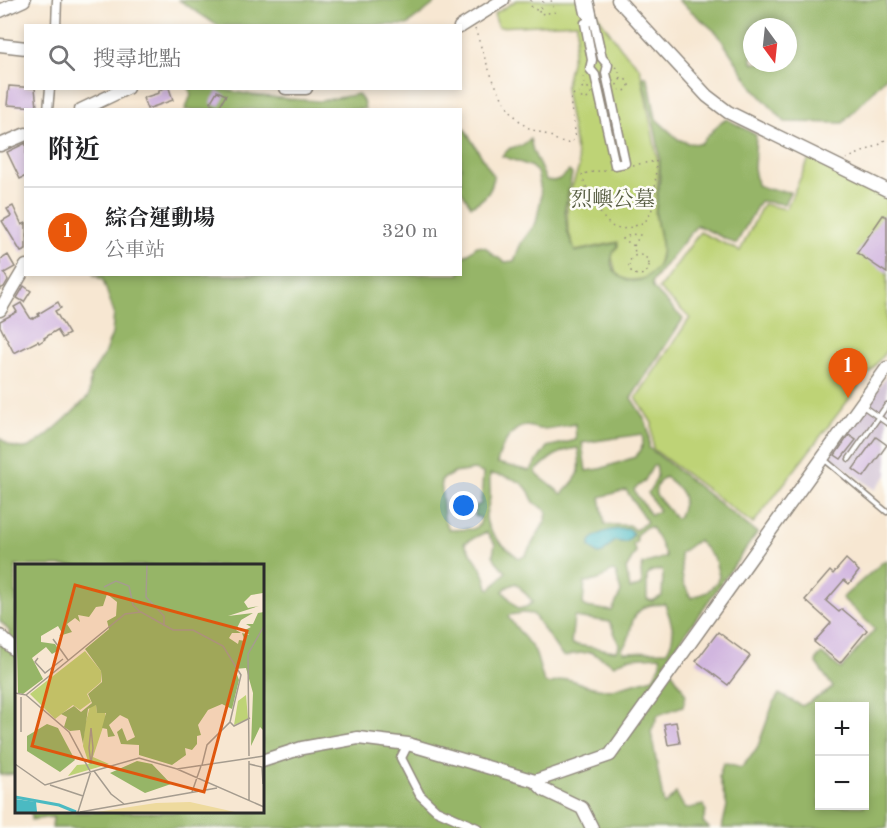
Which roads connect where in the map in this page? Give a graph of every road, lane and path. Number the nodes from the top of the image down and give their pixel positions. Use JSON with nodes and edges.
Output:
{"nodes":[{"id":1,"x":24,"y":0,"type":"edge"},
{"id":2,"x":57,"y":0,"type":"edge"},
{"id":3,"x":503,"y":0,"type":"edge"},
{"id":4,"x":531,"y":0,"type":"edge"},
{"id":5,"x":543,"y":0,"type":"edge"},
{"id":6,"x":551,"y":0,"type":"edge"},
{"id":7,"x":582,"y":0,"type":"edge"},
{"id":8,"x":589,"y":0,"type":"edge"},
{"id":9,"x":618,"y":0,"type":"edge"},
{"id":10,"x":539,"y":10,"type":"junction"},
{"id":11,"x":0,"y":11,"type":"edge"},
{"id":12,"x":472,"y":20,"type":"junction"},
{"id":13,"x":56,"y":24,"type":"edge"},
{"id":14,"x":462,"y":26,"type":"edge"},
{"id":15,"x":0,"y":45,"type":"edge"},
{"id":16,"x":24,"y":48,"type":"edge"},
{"id":17,"x":608,"y":65,"type":"junction"},
{"id":18,"x":590,"y":69,"type":"junction"},
{"id":19,"x":621,"y":79,"type":"junction"},
{"id":20,"x":584,"y":86,"type":"junction"},
{"id":21,"x":50,"y":90,"type":"edge"},
{"id":22,"x":123,"y":90,"type":"edge"},
{"id":23,"x":579,"y":94,"type":"junction"},
{"id":24,"x":48,"y":108,"type":"edge"},
{"id":25,"x":85,"y":108,"type":"edge"},
{"id":26,"x":24,"y":135,"type":"edge"},
{"id":27,"x":887,"y":138,"type":"edge"},
{"id":28,"x":0,"y":145,"type":"edge"},
{"id":29,"x":834,"y":164,"type":"junction"},
{"id":30,"x":887,"y":190,"type":"edge"},
{"id":31,"x":630,"y":227,"type":"junction"},
{"id":32,"x":631,"y":234,"type":"junction"},
{"id":33,"x":634,"y":246,"type":"junction"},
{"id":34,"x":636,"y":255,"type":"junction"},
{"id":35,"x":24,"y":269,"type":"edge"},
{"id":36,"x":0,"y":310,"type":"edge"},
{"id":37,"x":887,"y":368,"type":"edge"},
{"id":38,"x":860,"y":405,"type":"junction"},
{"id":39,"x":887,"y":405,"type":"edge"},
{"id":40,"x":879,"y":417,"type":"junction"},
{"id":41,"x":887,"y":423,"type":"edge"},
{"id":42,"x":822,"y":458,"type":"junction"},
{"id":43,"x":849,"y":459,"type":"dead end"},
{"id":44,"x":887,"y":513,"type":"edge"},
{"id":45,"x":0,"y":636,"type":"edge"},
{"id":46,"x":15,"y":650,"type":"edge"},
{"id":47,"x":408,"y":744,"type":"junction"},
{"id":48,"x":264,"y":760,"type":"edge"},
{"id":49,"x":535,"y":781,"type":"junction"},
{"id":50,"x":477,"y":828,"type":"edge"},
{"id":51,"x":592,"y":828,"type":"edge"}],
"edges":[{"from":1,"to":11,"type":"street"},
{"from":2,"to":13,"type":"street"},
{"from":3,"to":12,"type":"street"},
{"from":4,"to":10,"type":"path"},
{"from":5,"to":10,"type":"path"},
{"from":6,"to":10,"type":"path"},
{"from":7,"to":18,"type":"street"},
{"from":8,"to":17,"type":"street"},
{"from":9,"to":29,"type":"street"},
{"from":12,"to":14,"type":"street"},
{"from":12,"to":23,"type":"path"},
{"from":15,"to":16,"type":"street"},
{"from":17,"to":18,"type":"street"},
{"from":17,"to":19,"type":"path"},
{"from":18,"to":20,"type":"path"},
{"from":19,"to":19,"type":"path"},
{"from":20,"to":23,"type":"path"},
{"from":20,"to":23,"type":"path"},
{"from":21,"to":24,"type":"street"},
{"from":22,"to":25,"type":"street"},
{"from":26,"to":28,"type":"street"},
{"from":27,"to":29,"type":"path"},
{"from":29,"to":30,"type":"street"},
{"from":31,"to":31,"type":"path"},
{"from":31,"to":32,"type":"path"},
{"from":32,"to":33,"type":"path"},
{"from":32,"to":33,"type":"path"},
{"from":33,"to":34,"type":"path"},
{"from":34,"to":34,"type":"path"},
{"from":35,"to":36,"type":"street"},
{"from":37,"to":38,"type":"street"},
{"from":38,"to":40,"type":"lane"},
{"from":38,"to":42,"type":"street"},
{"from":39,"to":40,"type":"lane"},
{"from":40,"to":41,"type":"lane"},
{"from":40,"to":43,"type":"lane"},
{"from":42,"to":44,"type":"lane"},
{"from":42,"to":49,"type":"street"},
{"from":45,"to":46,"type":"street"},
{"from":47,"to":48,"type":"street"},
{"from":47,"to":49,"type":"street"},
{"from":47,"to":50,"type":"street"},
{"from":49,"to":51,"type":"street"}]}
